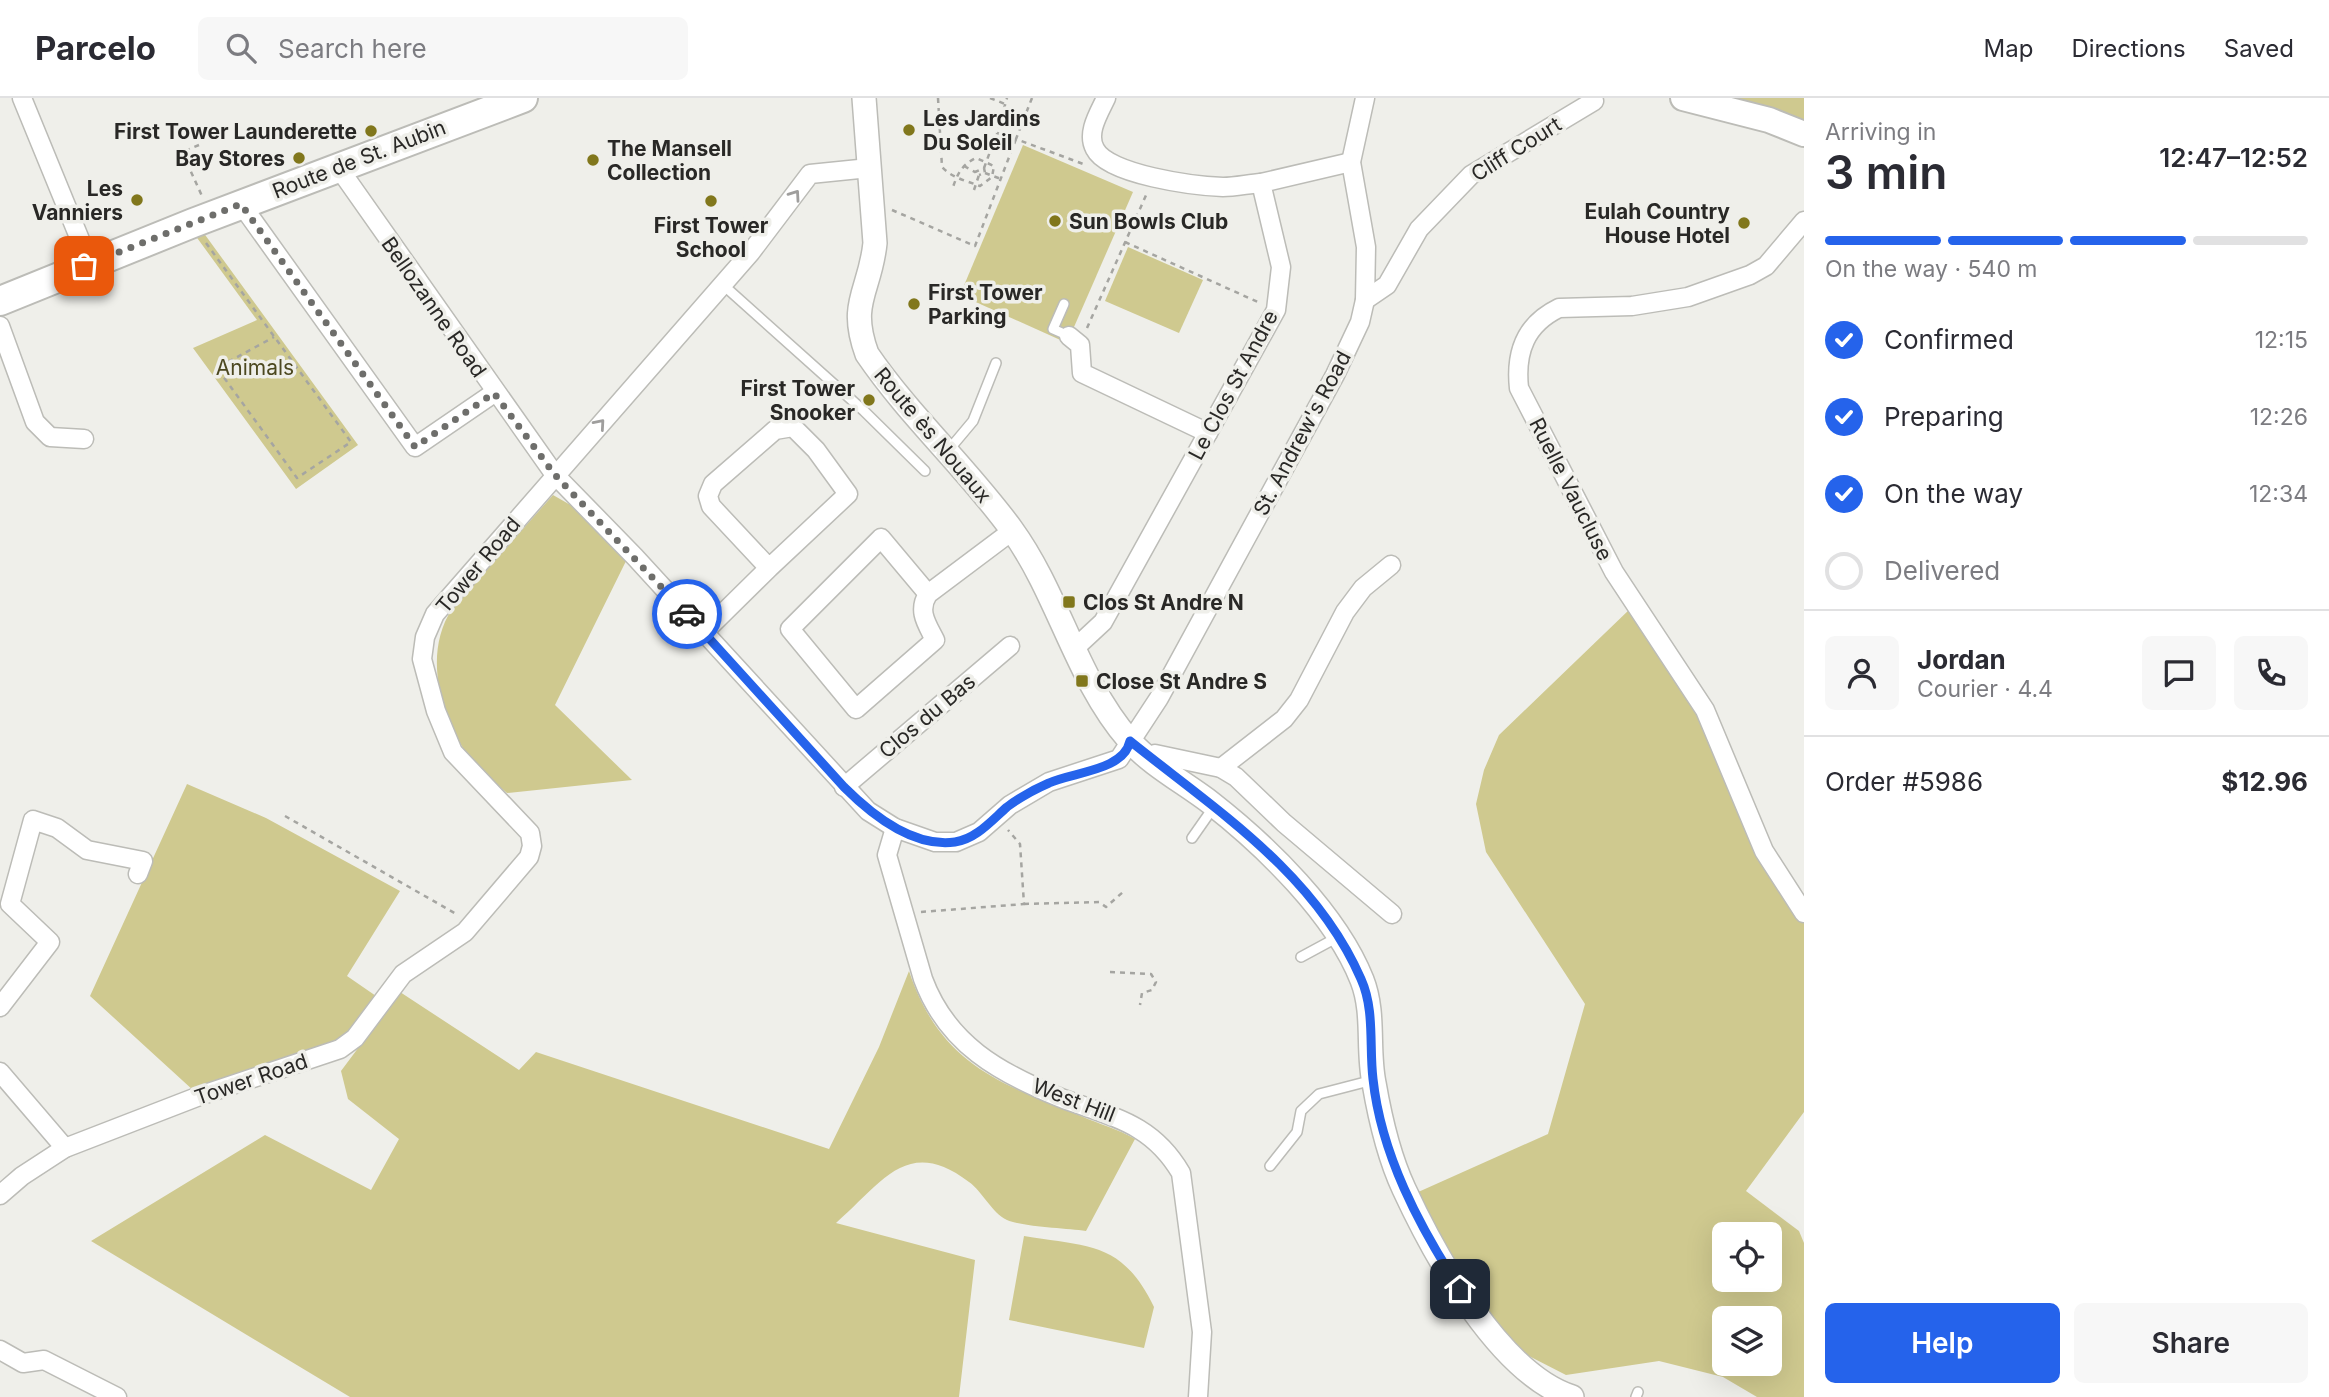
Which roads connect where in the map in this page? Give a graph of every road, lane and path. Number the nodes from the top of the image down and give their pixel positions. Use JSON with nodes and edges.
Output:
{"nodes":[{"id":1,"x":22,"y":98,"type":"edge"},
{"id":2,"x":523,"y":98,"type":"edge"},
{"id":3,"x":864,"y":98,"type":"edge"},
{"id":4,"x":937,"y":98,"type":"edge"},
{"id":5,"x":990,"y":98,"type":"edge"},
{"id":6,"x":1007,"y":98,"type":"edge"},
{"id":7,"x":1032,"y":98,"type":"edge"},
{"id":8,"x":1106,"y":98,"type":"edge"},
{"id":9,"x":1365,"y":98,"type":"edge"},
{"id":10,"x":1683,"y":98,"type":"edge"},
{"id":11,"x":1594,"y":101,"type":"dead end"},
{"id":12,"x":1005,"y":104,"type":"junction"},
{"id":13,"x":997,"y":133,"type":"junction"},
{"id":14,"x":1804,"y":134,"type":"edge"},
{"id":15,"x":1016,"y":139,"type":"junction"},
{"id":16,"x":199,"y":145,"type":"dead end"},
{"id":17,"x":1101,"y":158,"type":"junction"},
{"id":18,"x":985,"y":160,"type":"junction"},
{"id":19,"x":1351,"y":162,"type":"junction"},
{"id":20,"x":964,"y":166,"type":"junction"},
{"id":21,"x":338,"y":167,"type":"junction"},
{"id":22,"x":869,"y":168,"type":"junction"},
{"id":23,"x":984,"y":168,"type":"junction"},
{"id":24,"x":975,"y":172,"type":"junction"},
{"id":25,"x":985,"y":173,"type":"junction"},
{"id":26,"x":979,"y":175,"type":"junction"},
{"id":27,"x":957,"y":177,"type":"junction"},
{"id":28,"x":992,"y":177,"type":"junction"},
{"id":29,"x":1154,"y":178,"type":"junction"},
{"id":30,"x":1001,"y":179,"type":"junction"},
{"id":31,"x":1261,"y":183,"type":"junction"},
{"id":32,"x":975,"y":184,"type":"junction"},
{"id":33,"x":953,"y":190,"type":"dead end"},
{"id":34,"x":974,"y":190,"type":"dead end"},
{"id":35,"x":241,"y":204,"type":"junction"},
{"id":36,"x":872,"y":206,"type":"junction"},
{"id":37,"x":198,"y":211,"type":"junction"},
{"id":38,"x":1804,"y":221,"type":"edge"},
{"id":39,"x":1125,"y":242,"type":"junction"},
{"id":40,"x":90,"y":264,"type":"junction"},
{"id":41,"x":721,"y":283,"type":"junction"},
{"id":42,"x":1365,"y":300,"type":"junction"},
{"id":43,"x":0,"y":301,"type":"edge"},
{"id":44,"x":1064,"y":304,"type":"dead end"},
{"id":45,"x":1276,"y":310,"type":"junction"},
{"id":46,"x":0,"y":326,"type":"edge"},
{"id":47,"x":274,"y":337,"type":"junction"},
{"id":48,"x":1075,"y":340,"type":"junction"},
{"id":49,"x":996,"y":363,"type":"dead end"},
{"id":50,"x":494,"y":393,"type":"junction"},
{"id":51,"x":1208,"y":433,"type":"junction"},
{"id":52,"x":84,"y":439,"type":"dead end"},
{"id":53,"x":947,"y":452,"type":"junction"},
{"id":54,"x":925,"y":471,"type":"dead end"},
{"id":55,"x":555,"y":475,"type":"junction"},
{"id":56,"x":1012,"y":531,"type":"junction"},
{"id":57,"x":1391,"y":565,"type":"dead end"},
{"id":58,"x":769,"y":568,"type":"junction"},
{"id":59,"x":928,"y":594,"type":"junction"},
{"id":60,"x":704,"y":632,"type":"junction"},
{"id":61,"x":1010,"y":646,"type":"dead end"},
{"id":62,"x":1075,"y":648,"type":"junction"},
{"id":63,"x":1130,"y":741,"type":"junction"},
{"id":64,"x":1149,"y":757,"type":"junction"},
{"id":65,"x":1221,"y":768,"type":"junction"},
{"id":66,"x":844,"y":787,"type":"junction"},
{"id":67,"x":1214,"y":806,"type":"junction"},
{"id":68,"x":285,"y":816,"type":"dead end"},
{"id":69,"x":996,"y":818,"type":"junction"},
{"id":70,"x":895,"y":828,"type":"junction"},
{"id":71,"x":1192,"y":838,"type":"dead end"},
{"id":72,"x":138,"y":873,"type":"dead end"},
{"id":73,"x":1123,"y":892,"type":"dead end"},
{"id":74,"x":1024,"y":904,"type":"junction"},
{"id":75,"x":919,"y":912,"type":"dead end"},
{"id":76,"x":1804,"y":913,"type":"edge"},
{"id":77,"x":1392,"y":914,"type":"dead end"},
{"id":78,"x":472,"y":924,"type":"junction"},
{"id":79,"x":1338,"y":937,"type":"junction"},
{"id":80,"x":1301,"y":957,"type":"dead end"},
{"id":81,"x":1110,"y":972,"type":"dead end"},
{"id":82,"x":1140,"y":1005,"type":"dead end"},
{"id":83,"x":0,"y":1007,"type":"edge"},
{"id":84,"x":0,"y":1072,"type":"edge"},
{"id":85,"x":1373,"y":1080,"type":"junction"},
{"id":86,"x":65,"y":1148,"type":"junction"},
{"id":87,"x":1270,"y":1166,"type":"dead end"},
{"id":88,"x":0,"y":1195,"type":"edge"},
{"id":89,"x":0,"y":1350,"type":"edge"},
{"id":90,"x":117,"y":1397,"type":"edge"},
{"id":91,"x":1198,"y":1397,"type":"edge"},
{"id":92,"x":1572,"y":1397,"type":"edge"}],
"edges":[{"from":1,"to":40,"type":"street"},
{"from":2,"to":21,"type":"main road","name":"Route de St. Aubin"},
{"from":3,"to":22,"type":"street","name":"Route ès Nouaux"},
{"from":4,"to":27,"type":"path"},
{"from":5,"to":12,"type":"path"},
{"from":6,"to":12,"type":"path"},
{"from":7,"to":15,"type":"path"},
{"from":8,"to":17,"type":"street"},
{"from":9,"to":19,"type":"street","name":"St. Andrew's Road"},
{"from":10,"to":14,"type":"main road"},
{"from":11,"to":42,"type":"street","name":"Cliff Court"},
{"from":12,"to":13,"type":"path"},
{"from":13,"to":15,"type":"path"},
{"from":13,"to":18,"type":"path"},
{"from":15,"to":17,"type":"path"},
{"from":15,"to":30,"type":"path"},
{"from":16,"to":37,"type":"path"},
{"from":17,"to":29,"type":"street"},
{"from":18,"to":20,"type":"path"},
{"from":18,"to":23,"type":"path"},
{"from":18,"to":28,"type":"path"},
{"from":19,"to":31,"type":"street"},
{"from":19,"to":42,"type":"street","name":"St. Andrew's Road"},
{"from":20,"to":24,"type":"path"},
{"from":20,"to":27,"type":"path"},
{"from":21,"to":35,"type":"main road","name":"Route de St. Aubin"},
{"from":21,"to":50,"type":"street","name":"Bellozanne Road"},
{"from":22,"to":36,"type":"street","name":"Route ès Nouaux"},
{"from":41,"to":22,"type":"street","name":"Tower Road","one_way":true},
{"from":23,"to":24,"type":"path"},
{"from":23,"to":25,"type":"path"},
{"from":24,"to":26,"type":"path"},
{"from":25,"to":26,"type":"path"},
{"from":25,"to":28,"type":"path"},
{"from":26,"to":32,"type":"path"},
{"from":27,"to":32,"type":"path"},
{"from":27,"to":33,"type":"path"},
{"from":28,"to":30,"type":"path"},
{"from":28,"to":32,"type":"path"},
{"from":29,"to":31,"type":"street"},
{"from":29,"to":39,"type":"path"},
{"from":30,"to":36,"type":"path"},
{"from":31,"to":45,"type":"street","name":"Le Clos St Andre"},
{"from":32,"to":34,"type":"path"},
{"from":35,"to":37,"type":"main road","name":"Route de St. Aubin"},
{"from":35,"to":50,"type":"street"},
{"from":36,"to":53,"type":"street","name":"Route ès Nouaux"},
{"from":37,"to":40,"type":"main road","name":"Route de St. Aubin"},
{"from":37,"to":47,"type":"path"},
{"from":38,"to":76,"type":"street","name":"Ruelle Vaucluse"},
{"from":39,"to":45,"type":"path"},
{"from":39,"to":48,"type":"path"},
{"from":40,"to":43,"type":"main road","name":"Route de St. Aubin"},
{"from":41,"to":54,"type":"lane"},
{"from":55,"to":41,"type":"street","name":"Tower Road","one_way":true},
{"from":42,"to":63,"type":"street","name":"St. Andrew's Road"},
{"from":44,"to":48,"type":"lane"},
{"from":45,"to":51,"type":"street","name":"Le Clos St Andre"},
{"from":46,"to":52,"type":"street"},
{"from":47,"to":47,"type":"path"},
{"from":48,"to":51,"type":"street"},
{"from":49,"to":53,"type":"lane"},
{"from":50,"to":55,"type":"street","name":"Bellozanne Road"},
{"from":51,"to":62,"type":"street","name":"Le Clos St Andre"},
{"from":53,"to":56,"type":"street","name":"Route ès Nouaux"},
{"from":55,"to":60,"type":"street","name":"Bellozanne Road"},
{"from":55,"to":78,"type":"street","name":"Tower Road"},
{"from":56,"to":59,"type":"street"},
{"from":56,"to":62,"type":"street","name":"Route ès Nouaux"},
{"from":57,"to":65,"type":"street"},
{"from":58,"to":58,"type":"street"},
{"from":58,"to":60,"type":"street"},
{"from":59,"to":59,"type":"street"},
{"from":60,"to":66,"type":"street","name":"Bellozanne Road"},
{"from":61,"to":66,"type":"street","name":"Clos du Bas"},
{"from":62,"to":63,"type":"street","name":"Route ès Nouaux"},
{"from":63,"to":64,"type":"street","name":"Route ès Nouaux"},
{"from":63,"to":69,"type":"street","name":"Bellozanne Road"},
{"from":64,"to":65,"type":"street"},
{"from":64,"to":67,"type":"street","name":"Route ès Nouaux"},
{"from":65,"to":77,"type":"street"},
{"from":66,"to":70,"type":"street","name":"Bellozanne Road"},
{"from":67,"to":71,"type":"lane"},
{"from":67,"to":79,"type":"street","name":"Route ès Nouaux"},
{"from":68,"to":78,"type":"path"},
{"from":69,"to":70,"type":"street","name":"Bellozanne Road"},
{"from":69,"to":74,"type":"path"},
{"from":70,"to":91,"type":"street","name":"West Hill"},
{"from":72,"to":83,"type":"street"},
{"from":73,"to":74,"type":"path"},
{"from":74,"to":75,"type":"path"},
{"from":78,"to":86,"type":"street","name":"Tower Road"},
{"from":79,"to":80,"type":"lane"},
{"from":79,"to":85,"type":"street","name":"Route ès Nouaux"},
{"from":81,"to":82,"type":"path"},
{"from":84,"to":86,"type":"street"},
{"from":85,"to":87,"type":"lane"},
{"from":85,"to":92,"type":"street","name":"Route ès Nouaux"},
{"from":86,"to":88,"type":"street","name":"Tower Road"},
{"from":89,"to":90,"type":"street"}]}
